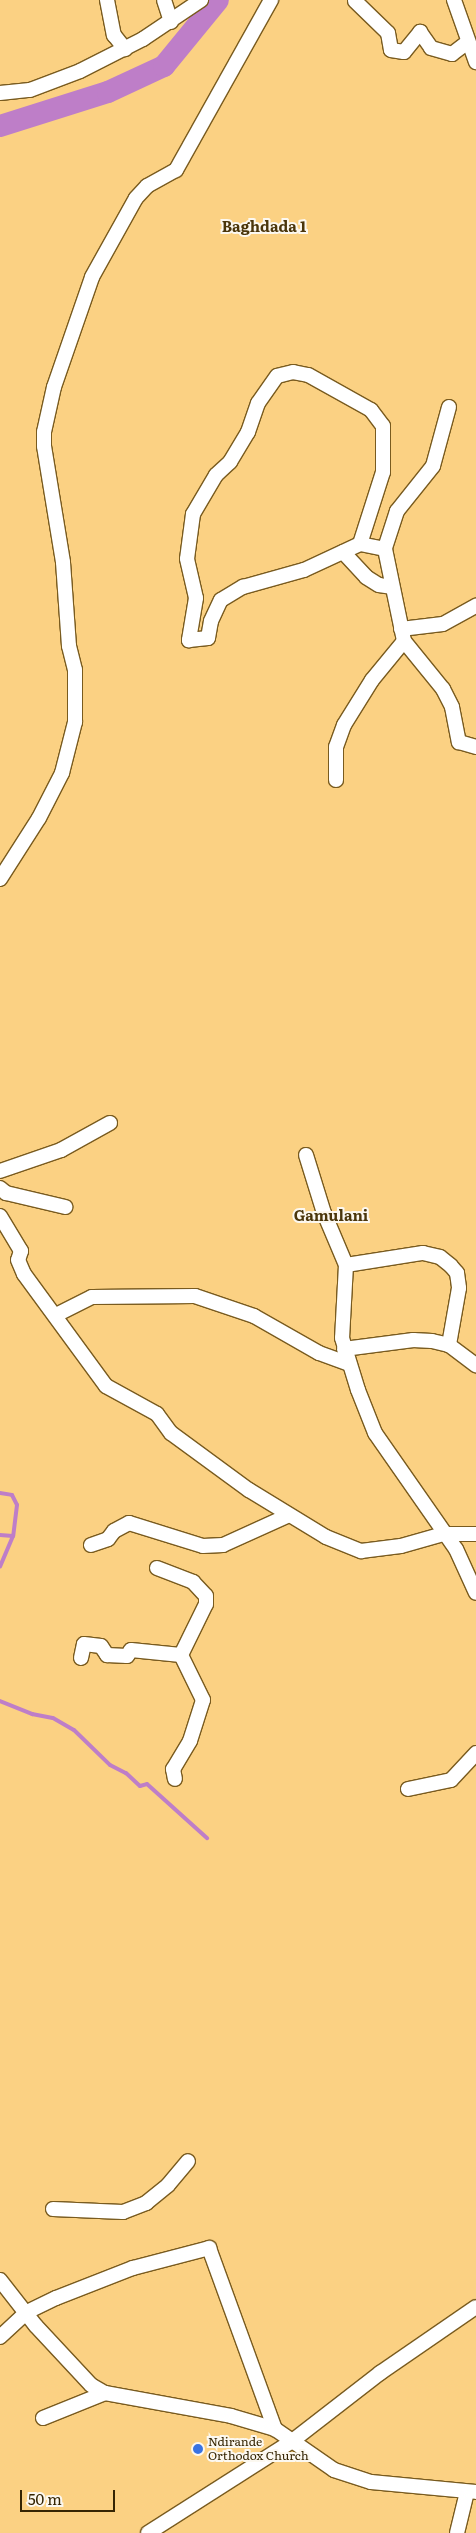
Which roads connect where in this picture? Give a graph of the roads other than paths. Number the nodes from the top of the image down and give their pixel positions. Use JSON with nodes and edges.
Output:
{"nodes":[{"id":1,"x":108,"y":0,"type":"edge"},
{"id":2,"x":164,"y":0,"type":"edge"},
{"id":3,"x":201,"y":0,"type":"edge"},
{"id":4,"x":268,"y":0,"type":"edge"},
{"id":5,"x":454,"y":0,"type":"edge"},
{"id":6,"x":355,"y":1,"type":"edge"},
{"id":7,"x":171,"y":22,"type":"junction"},
{"id":8,"x":468,"y":42,"type":"junction"},
{"id":9,"x":125,"y":50,"type":"junction"},
{"id":10,"x":476,"y":62,"type":"edge"},
{"id":11,"x":0,"y":93,"type":"edge"},
{"id":12,"x":449,"y":407,"type":"dead end"},
{"id":13,"x":360,"y":544,"type":"junction"},
{"id":14,"x":385,"y":549,"type":"junction"},
{"id":15,"x":343,"y":552,"type":"junction"},
{"id":16,"x":391,"y":587,"type":"junction"},
{"id":17,"x":476,"y":606,"type":"edge"},
{"id":18,"x":402,"y":635,"type":"junction"},
{"id":19,"x":476,"y":746,"type":"edge"},
{"id":20,"x":336,"y":780,"type":"dead end"},
{"id":21,"x":0,"y":879,"type":"edge"},
{"id":22,"x":110,"y":1123,"type":"dead end"},
{"id":23,"x":306,"y":1155,"type":"dead end"},
{"id":24,"x":0,"y":1171,"type":"edge"},
{"id":25,"x":2,"y":1192,"type":"edge"},
{"id":26,"x":65,"y":1207,"type":"dead end"},
{"id":27,"x":0,"y":1216,"type":"edge"},
{"id":28,"x":346,"y":1265,"type":"junction"},
{"id":29,"x":56,"y":1315,"type":"junction"},
{"id":30,"x":449,"y":1345,"type":"junction"},
{"id":31,"x":344,"y":1349,"type":"junction"},
{"id":32,"x":349,"y":1364,"type":"junction"},
{"id":33,"x":476,"y":1365,"type":"edge"},
{"id":34,"x":287,"y":1516,"type":"junction"},
{"id":35,"x":443,"y":1534,"type":"junction"},
{"id":36,"x":476,"y":1534,"type":"edge"},
{"id":37,"x":91,"y":1545,"type":"dead end"},
{"id":38,"x":157,"y":1568,"type":"dead end"},
{"id":39,"x":476,"y":1592,"type":"edge"},
{"id":40,"x":181,"y":1655,"type":"junction"},
{"id":41,"x":81,"y":1658,"type":"dead end"},
{"id":42,"x":476,"y":1753,"type":"edge"},
{"id":43,"x":174,"y":1779,"type":"dead end"},
{"id":44,"x":408,"y":1789,"type":"dead end"},
{"id":45,"x":188,"y":2161,"type":"dead end"},
{"id":46,"x":53,"y":2209,"type":"dead end"},
{"id":47,"x":0,"y":2280,"type":"edge"},
{"id":48,"x":476,"y":2307,"type":"edge"},
{"id":49,"x":27,"y":2312,"type":"junction"},
{"id":50,"x":0,"y":2337,"type":"edge"},
{"id":51,"x":105,"y":2392,"type":"junction"},
{"id":52,"x":43,"y":2418,"type":"dead end"},
{"id":53,"x":275,"y":2429,"type":"junction"},
{"id":54,"x":291,"y":2442,"type":"junction"},
{"id":55,"x":472,"y":2492,"type":"edge"},
{"id":56,"x":148,"y":2533,"type":"edge"},
{"id":57,"x":457,"y":2533,"type":"edge"}],
"edges":[{"from":1,"to":9,"type":"street"},
{"from":2,"to":7,"type":"street"},
{"from":3,"to":7,"type":"street"},
{"from":4,"to":21,"type":"street"},
{"from":5,"to":8,"type":"street"},
{"from":6,"to":8,"type":"street"},
{"from":7,"to":9,"type":"street"},
{"from":8,"to":10,"type":"street"},
{"from":9,"to":11,"type":"street"},
{"from":12,"to":14,"type":"street"},
{"from":13,"to":14,"type":"street"},
{"from":13,"to":15,"type":"street"},
{"from":13,"to":15,"type":"street"},
{"from":14,"to":16,"type":"street"},
{"from":15,"to":16,"type":"street"},
{"from":16,"to":18,"type":"street"},
{"from":17,"to":18,"type":"street"},
{"from":18,"to":19,"type":"street"},
{"from":18,"to":20,"type":"street"},
{"from":22,"to":24,"type":"street"},
{"from":23,"to":28,"type":"street"},
{"from":25,"to":26,"type":"street"},
{"from":27,"to":29,"type":"street"},
{"from":28,"to":30,"type":"street"},
{"from":28,"to":31,"type":"street"},
{"from":29,"to":32,"type":"street"},
{"from":29,"to":34,"type":"street"},
{"from":30,"to":31,"type":"street"},
{"from":30,"to":33,"type":"street"},
{"from":31,"to":32,"type":"street"},
{"from":32,"to":35,"type":"street"},
{"from":34,"to":35,"type":"street"},
{"from":34,"to":37,"type":"street"},
{"from":35,"to":36,"type":"street"},
{"from":35,"to":39,"type":"street"},
{"from":38,"to":40,"type":"street"},
{"from":40,"to":41,"type":"street"},
{"from":40,"to":43,"type":"street"},
{"from":42,"to":44,"type":"street"},
{"from":45,"to":46,"type":"street"},
{"from":47,"to":49,"type":"street"},
{"from":48,"to":54,"type":"street"},
{"from":49,"to":50,"type":"street"},
{"from":49,"to":51,"type":"street"},
{"from":49,"to":53,"type":"street"},
{"from":51,"to":52,"type":"street"},
{"from":51,"to":53,"type":"street"},
{"from":53,"to":54,"type":"street"},
{"from":54,"to":55,"type":"street"},
{"from":54,"to":56,"type":"street"},
{"from":55,"to":57,"type":"street"}]}
